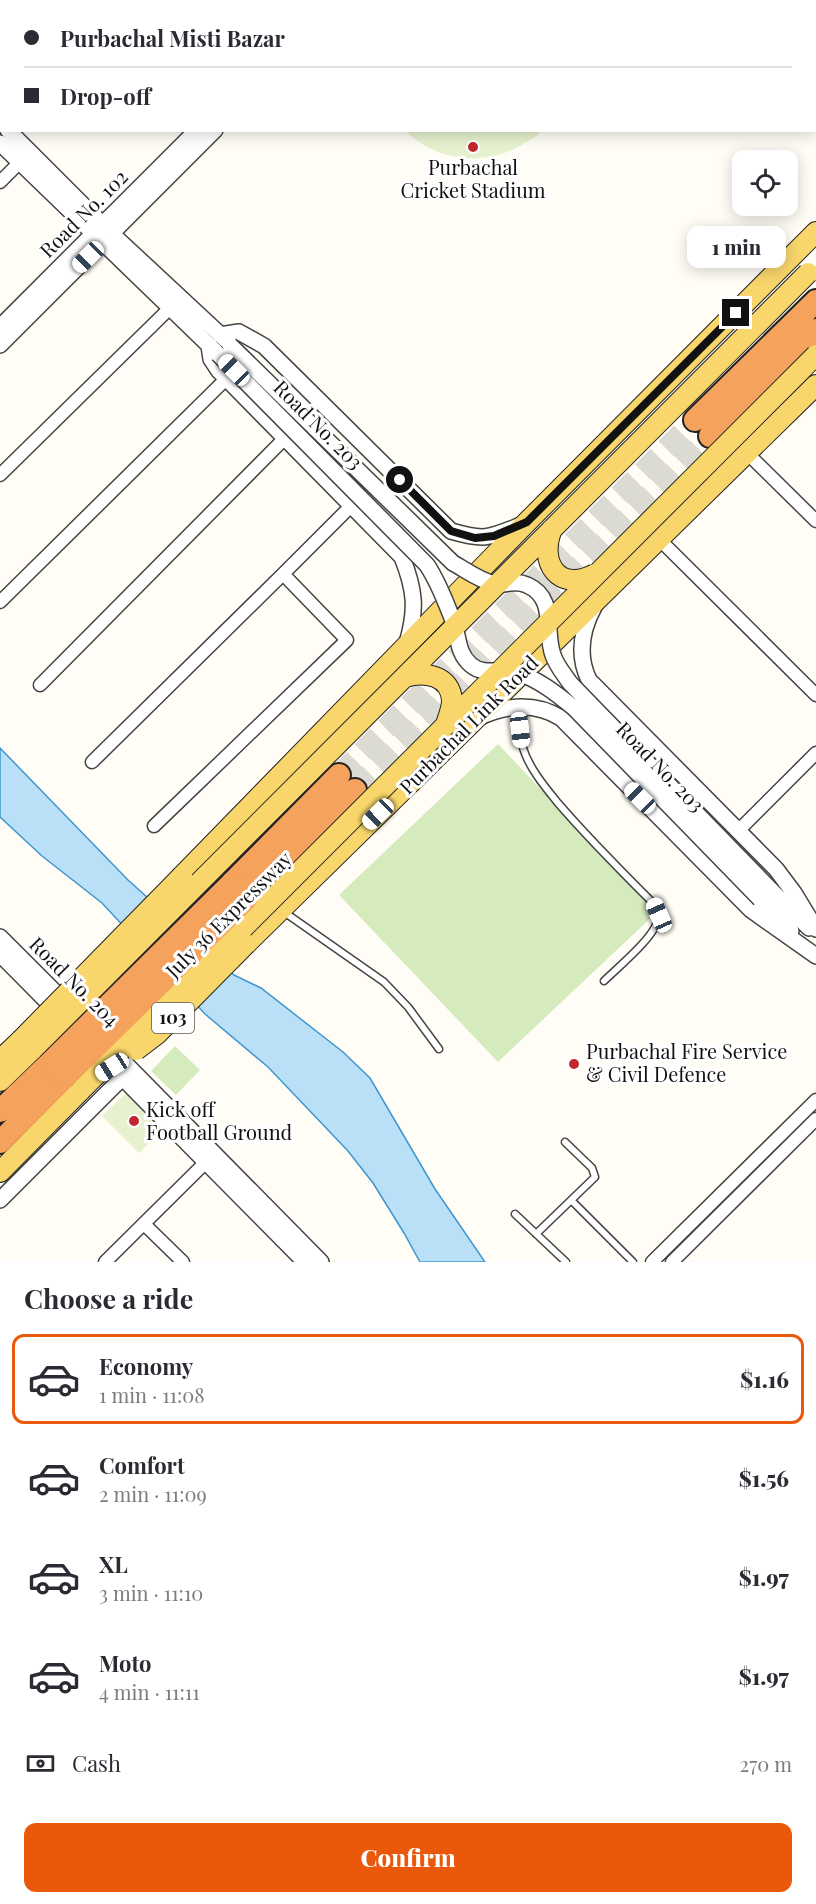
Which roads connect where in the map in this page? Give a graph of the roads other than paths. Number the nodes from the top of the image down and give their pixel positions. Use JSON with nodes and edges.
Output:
{"nodes":[{"id":1,"x":10,"y":132,"type":"edge"},
{"id":2,"x":197,"y":134,"type":"edge"},
{"id":3,"x":0,"y":143,"type":"edge"},
{"id":4,"x":20,"y":162,"type":"junction"},
{"id":5,"x":0,"y":182,"type":"edge"},
{"id":6,"x":816,"y":232,"type":"edge"},
{"id":7,"x":103,"y":234,"type":"junction"},
{"id":8,"x":812,"y":269,"type":"edge"},
{"id":9,"x":816,"y":301,"type":"edge"},
{"id":10,"x":170,"y":308,"type":"junction"},
{"id":11,"x":0,"y":327,"type":"edge"},
{"id":12,"x":816,"y":330,"type":"edge"},
{"id":13,"x":0,"y":345,"type":"edge"},
{"id":14,"x":219,"y":345,"type":"junction"},
{"id":15,"x":816,"y":355,"type":"edge"},
{"id":16,"x":226,"y":379,"type":"junction"},
{"id":17,"x":816,"y":385,"type":"edge"},
{"id":18,"x":285,"y":438,"type":"junction"},
{"id":19,"x":747,"y":453,"type":"junction"},
{"id":20,"x":0,"y":475,"type":"edge"},
{"id":21,"x":352,"y":505,"type":"junction"},
{"id":22,"x":816,"y":521,"type":"edge"},
{"id":23,"x":527,"y":522,"type":"junction"},
{"id":24,"x":552,"y":530,"type":"junction"},
{"id":25,"x":659,"y":538,"type":"junction"},
{"id":26,"x":598,"y":573,"type":"junction"},
{"id":27,"x":283,"y":574,"type":"junction"},
{"id":28,"x":496,"y":585,"type":"junction"},
{"id":29,"x":600,"y":596,"type":"junction"},
{"id":30,"x":0,"y":602,"type":"edge"},
{"id":31,"x":548,"y":622,"type":"junction"},
{"id":32,"x":455,"y":626,"type":"junction"},
{"id":33,"x":406,"y":646,"type":"junction"},
{"id":34,"x":500,"y":670,"type":"junction"},
{"id":35,"x":405,"y":677,"type":"junction"},
{"id":36,"x":40,"y":685,"type":"dead end"},
{"id":37,"x":816,"y":695,"type":"edge"},
{"id":38,"x":525,"y":706,"type":"junction"},
{"id":39,"x":475,"y":719,"type":"junction"},
{"id":40,"x":446,"y":725,"type":"junction"},
{"id":41,"x":816,"y":753,"type":"edge"},
{"id":42,"x":92,"y":762,"type":"dead end"},
{"id":43,"x":347,"y":782,"type":"tunnel mouth"},
{"id":44,"x":154,"y":826,"type":"dead end"},
{"id":45,"x":738,"y":831,"type":"junction"},
{"id":46,"x":766,"y":895,"type":"junction"},
{"id":47,"x":780,"y":908,"type":"junction"},
{"id":48,"x":281,"y":909,"type":"junction"},
{"id":49,"x":816,"y":929,"type":"edge"},
{"id":50,"x":816,"y":936,"type":"edge"},
{"id":51,"x":0,"y":937,"type":"edge"},
{"id":52,"x":0,"y":954,"type":"edge"},
{"id":53,"x":816,"y":956,"type":"edge"},
{"id":54,"x":604,"y":981,"type":"dead end"},
{"id":55,"x":439,"y":1049,"type":"dead end"},
{"id":56,"x":0,"y":1060,"type":"edge"},
{"id":57,"x":56,"y":1067,"type":"junction"},
{"id":58,"x":127,"y":1073,"type":"junction"},
{"id":59,"x":0,"y":1081,"type":"edge"},
{"id":60,"x":816,"y":1100,"type":"edge"},
{"id":61,"x":0,"y":1111,"type":"edge"},
{"id":62,"x":816,"y":1119,"type":"edge"},
{"id":63,"x":0,"y":1142,"type":"edge"},
{"id":64,"x":565,"y":1142,"type":"dead end"},
{"id":65,"x":210,"y":1158,"type":"junction"},
{"id":66,"x":0,"y":1172,"type":"edge"},
{"id":67,"x":0,"y":1200,"type":"edge"},
{"id":68,"x":572,"y":1201,"type":"junction"},
{"id":69,"x":515,"y":1214,"type":"dead end"},
{"id":70,"x":144,"y":1224,"type":"junction"},
{"id":71,"x":536,"y":1234,"type":"junction"},
{"id":72,"x":105,"y":1262,"type":"edge"},
{"id":73,"x":183,"y":1262,"type":"edge"},
{"id":74,"x":305,"y":1262,"type":"edge"},
{"id":75,"x":321,"y":1262,"type":"edge"},
{"id":76,"x":566,"y":1262,"type":"edge"},
{"id":77,"x":633,"y":1262,"type":"edge"},
{"id":78,"x":652,"y":1262,"type":"edge"},
{"id":79,"x":672,"y":1262,"type":"edge"}],
"edges":[{"from":1,"to":7,"type":"street"},
{"from":2,"to":7,"type":"street","name":"Road No. 102"},
{"from":3,"to":4,"type":"street","name":"Road No. 203"},
{"from":4,"to":5,"type":"street"},
{"from":4,"to":7,"type":"street","name":"Road No. 203"},
{"from":6,"to":23,"type":"main road"},
{"from":7,"to":10,"type":"street","name":"Road No. 203"},
{"from":7,"to":11,"type":"street","name":"Road No. 102"},
{"from":7,"to":13,"type":"street","name":"Road No. 102"},
{"from":7,"to":14,"type":"street","name":"Road No. 203"},
{"from":8,"to":24,"type":"main road","bridge":true},
{"from":9,"to":12,"type":"highway"},
{"from":10,"to":14,"type":"street","name":"Road No. 203"},
{"from":10,"to":20,"type":"street"},
{"from":14,"to":16,"type":"street"},
{"from":14,"to":23,"type":"street","name":"Road No. 203"},
{"from":14,"to":28,"type":"street","name":"Road No. 203","bridge":true},
{"from":14,"to":32,"type":"street","name":"Road No. 203","bridge":true},
{"from":15,"to":26,"type":"main road","bridge":true},
{"from":16,"to":18,"type":"street"},
{"from":16,"to":30,"type":"street"},
{"from":17,"to":19,"type":"main road","name":"Purbachal Link Road"},
{"from":18,"to":21,"type":"street"},
{"from":18,"to":36,"type":"street"},
{"from":19,"to":22,"type":"street"},
{"from":19,"to":25,"type":"main road","name":"Purbachal Link Road"},
{"from":21,"to":27,"type":"street"},
{"from":21,"to":33,"type":"street"},
{"from":23,"to":33,"type":"main road"},
{"from":24,"to":26,"type":"main road","bridge":true},
{"from":24,"to":28,"type":"main road","bridge":true},
{"from":25,"to":29,"type":"main road","name":"Purbachal Link Road"},
{"from":25,"to":37,"type":"street"},
{"from":26,"to":31,"type":"main road","bridge":true},
{"from":27,"to":42,"type":"street"},
{"from":27,"to":44,"type":"street"},
{"from":28,"to":31,"type":"street","name":"Road No. 203","bridge":true},
{"from":28,"to":32,"type":"main road","bridge":true},
{"from":29,"to":39,"type":"main road","name":"Purbachal Link Road"},
{"from":29,"to":45,"type":"street","name":"Road No. 203"},
{"from":31,"to":34,"type":"main road","bridge":true},
{"from":31,"to":46,"type":"street","name":"Road No. 203","bridge":true},
{"from":32,"to":34,"type":"street","name":"Road No. 203","bridge":true},
{"from":32,"to":35,"type":"main road","bridge":true},
{"from":33,"to":57,"type":"main road","bridge":true},
{"from":34,"to":40,"type":"main road","bridge":true},
{"from":34,"to":46,"type":"street","name":"Road No. 203","bridge":true},
{"from":35,"to":40,"type":"main road","bridge":true},
{"from":35,"to":57,"type":"main road","bridge":true},
{"from":38,"to":39,"type":"street","name":"Road No. 203"},
{"from":38,"to":47,"type":"street","name":"Road No. 203"},
{"from":38,"to":54,"type":"lane"},
{"from":39,"to":48,"type":"main road","name":"Purbachal Link Road"},
{"from":40,"to":57,"type":"main road","bridge":true},
{"from":41,"to":45,"type":"street"},
{"from":43,"to":57,"type":"highway","name":"July 36 Expressway","bridge":true},
{"from":45,"to":47,"type":"street","name":"Road No. 203"},
{"from":46,"to":47,"type":"street","name":"Road No. 203"},
{"from":47,"to":49,"type":"street","name":"Road No. 203"},
{"from":47,"to":50,"type":"street","name":"Road No. 203"},
{"from":47,"to":53,"type":"street","name":"Road No. 203"},
{"from":48,"to":55,"type":"lane"},
{"from":48,"to":57,"type":"main road","name":"Purbachal Link Road","number":"103","bridge":true},
{"from":51,"to":58,"type":"street","name":"Road No. 204"},
{"from":52,"to":58,"type":"street","name":"Road No. 204"},
{"from":56,"to":57,"type":"main road"},
{"from":57,"to":59,"type":"main road"},
{"from":57,"to":61,"type":"highway","name":"July 36 Expressway"},
{"from":57,"to":63,"type":"highway","name":"July 36 Expressway"},
{"from":57,"to":66,"type":"main road","name":"Purbachal Link Road","number":"103"},
{"from":58,"to":65,"type":"street","name":"Road No. 204"},
{"from":58,"to":67,"type":"street"},
{"from":60,"to":78,"type":"street"},
{"from":62,"to":79,"type":"street"},
{"from":64,"to":68,"type":"lane"},
{"from":65,"to":70,"type":"street"},
{"from":65,"to":74,"type":"street","name":"Road No. 204"},
{"from":65,"to":75,"type":"street","name":"Road No. 204"},
{"from":68,"to":71,"type":"lane"},
{"from":68,"to":77,"type":"lane"},
{"from":69,"to":71,"type":"lane"},
{"from":70,"to":72,"type":"street"},
{"from":70,"to":73,"type":"street"},
{"from":71,"to":76,"type":"lane"}]}
